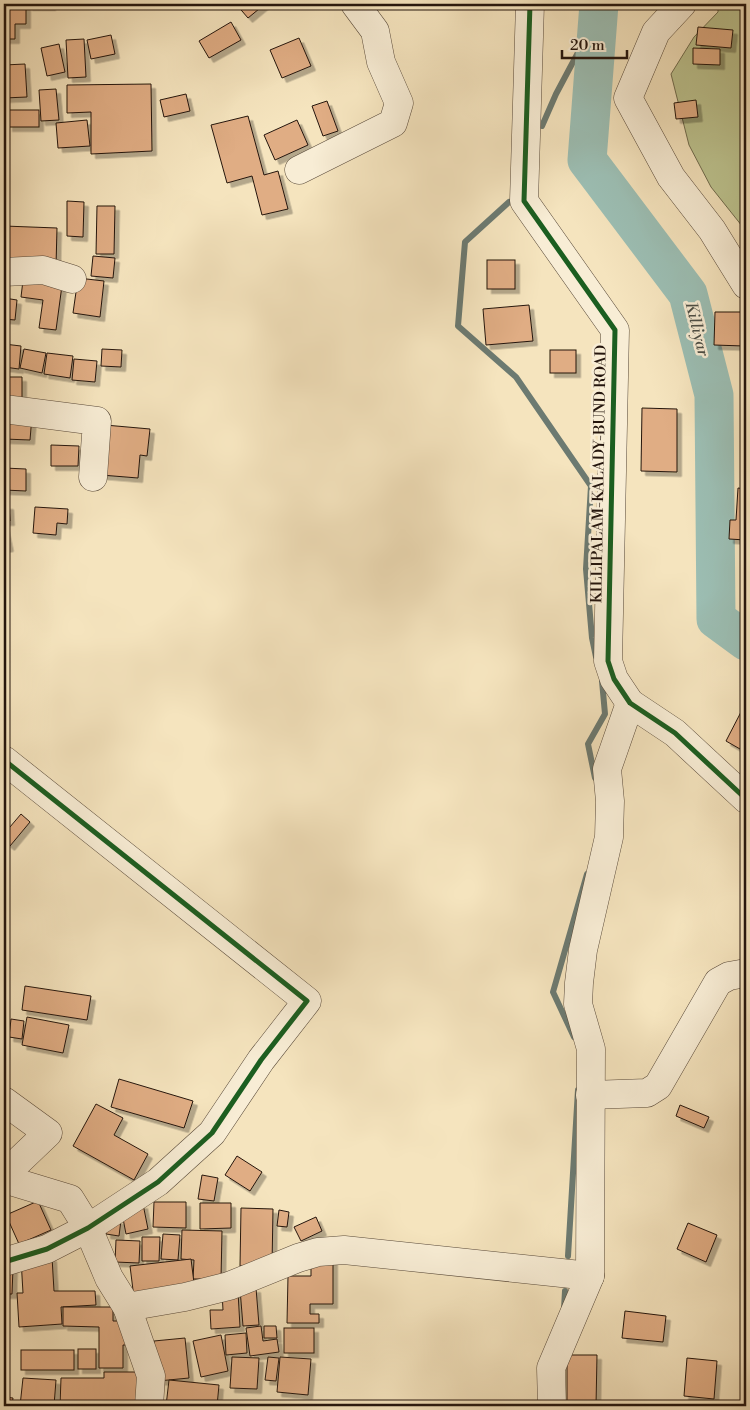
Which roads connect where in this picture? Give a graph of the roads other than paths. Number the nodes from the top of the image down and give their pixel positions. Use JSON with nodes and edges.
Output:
{"nodes":[{"id":1,"x":355,"y":4,"type":"edge"},
{"id":2,"x":530,"y":4,"type":"edge"},
{"id":3,"x":682,"y":4,"type":"edge"},
{"id":4,"x":299,"y":170,"type":"dead end"},
{"id":5,"x":4,"y":272,"type":"edge"},
{"id":6,"x":72,"y":279,"type":"dead end"},
{"id":7,"x":746,"y":285,"type":"edge"},
{"id":8,"x":4,"y":409,"type":"edge"},
{"id":9,"x":93,"y":477,"type":"dead end"},
{"id":10,"x":630,"y":703,"type":"junction"},
{"id":11,"x":4,"y":760,"type":"edge"},
{"id":12,"x":746,"y":799,"type":"edge"},
{"id":13,"x":746,"y":973,"type":"edge"},
{"id":14,"x":590,"y":1095,"type":"junction"},
{"id":15,"x":4,"y":1101,"type":"edge"},
{"id":16,"x":4,"y":1177,"type":"edge"},
{"id":17,"x":88,"y":1228,"type":"junction"},
{"id":18,"x":4,"y":1262,"type":"edge"},
{"id":19,"x":590,"y":1276,"type":"junction"},
{"id":20,"x":126,"y":1307,"type":"junction"},
{"id":21,"x":149,"y":1406,"type":"edge"},
{"id":22,"x":552,"y":1406,"type":"edge"}],
"edges":[{"from":1,"to":4,"type":"street"},
{"from":2,"to":10,"type":"street","name":"KILLIPALAM-KALADY-BUND ROAD"},
{"from":3,"to":7,"type":"street"},
{"from":5,"to":6,"type":"street"},
{"from":8,"to":9,"type":"street"},
{"from":10,"to":12,"type":"street","name":"KILLIPALAM-KALADY-BUND ROAD"},
{"from":10,"to":14,"type":"street"},
{"from":11,"to":17,"type":"street"},
{"from":13,"to":14,"type":"street"},
{"from":14,"to":19,"type":"street"},
{"from":15,"to":16,"type":"street"},
{"from":16,"to":17,"type":"street"},
{"from":17,"to":18,"type":"street"},
{"from":17,"to":20,"type":"street"},
{"from":19,"to":20,"type":"street"},
{"from":19,"to":22,"type":"street"},
{"from":20,"to":21,"type":"street"}]}
